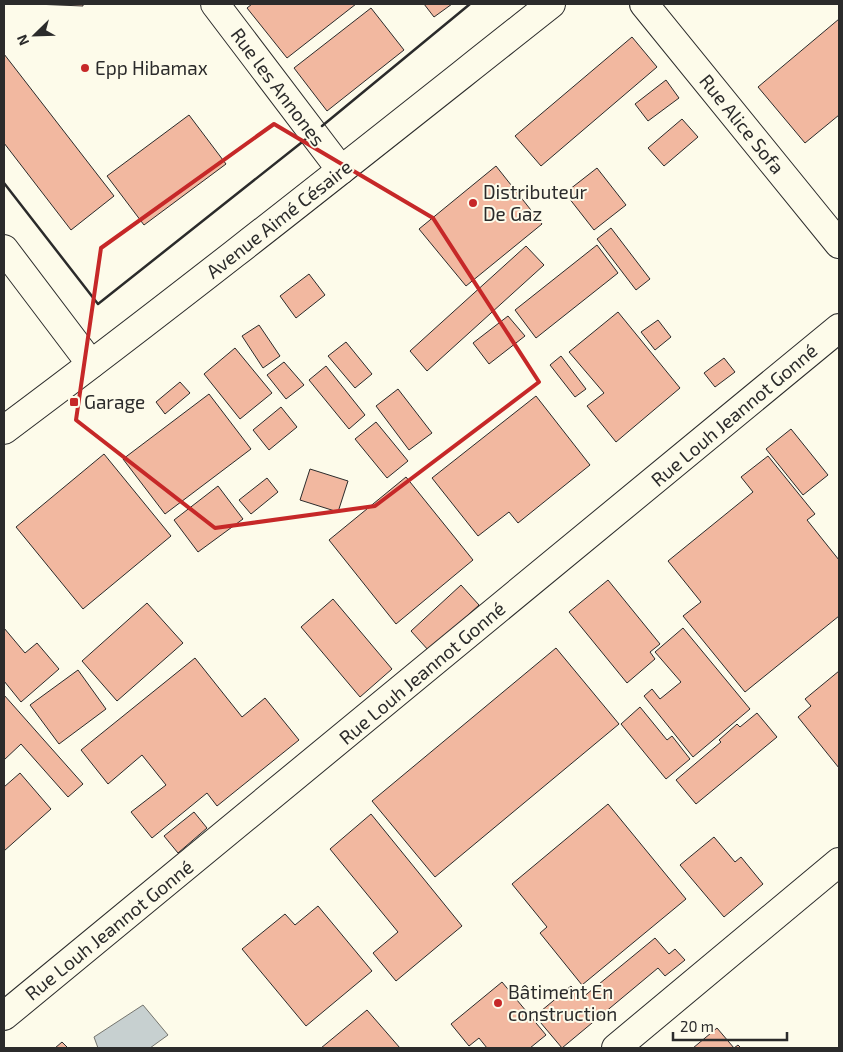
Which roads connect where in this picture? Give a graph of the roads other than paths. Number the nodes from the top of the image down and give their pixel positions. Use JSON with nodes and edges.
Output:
{"nodes":[{"id":1,"x":216,"y":4,"type":"edge"},
{"id":2,"x":550,"y":4,"type":"edge"},
{"id":3,"x":644,"y":4,"type":"edge"},
{"id":4,"x":342,"y":170,"type":"junction"},
{"id":5,"x":839,"y":244,"type":"edge"},
{"id":6,"x":4,"y":249,"type":"edge"},
{"id":7,"x":839,"y":328,"type":"edge"},
{"id":8,"x":91,"y":364,"type":"junction"},
{"id":9,"x":4,"y":430,"type":"edge"},
{"id":10,"x":839,"y":862,"type":"edge"},
{"id":11,"x":4,"y":1016,"type":"edge"},
{"id":12,"x":616,"y":1048,"type":"edge"}],
"edges":[{"from":1,"to":4,"type":"street","name":"Rue les Annones"},
{"from":2,"to":4,"type":"street","name":"Avenue Aimé Césaire"},
{"from":3,"to":5,"type":"street","name":"Rue Alice Sofa"},
{"from":4,"to":8,"type":"street","name":"Avenue Aimé Césaire"},
{"from":6,"to":8,"type":"street"},
{"from":7,"to":11,"type":"street","name":"Rue Louh Jeannot Gonné"},
{"from":8,"to":9,"type":"street","name":"Avenue Aimé Césaire"},
{"from":10,"to":12,"type":"street"}]}
